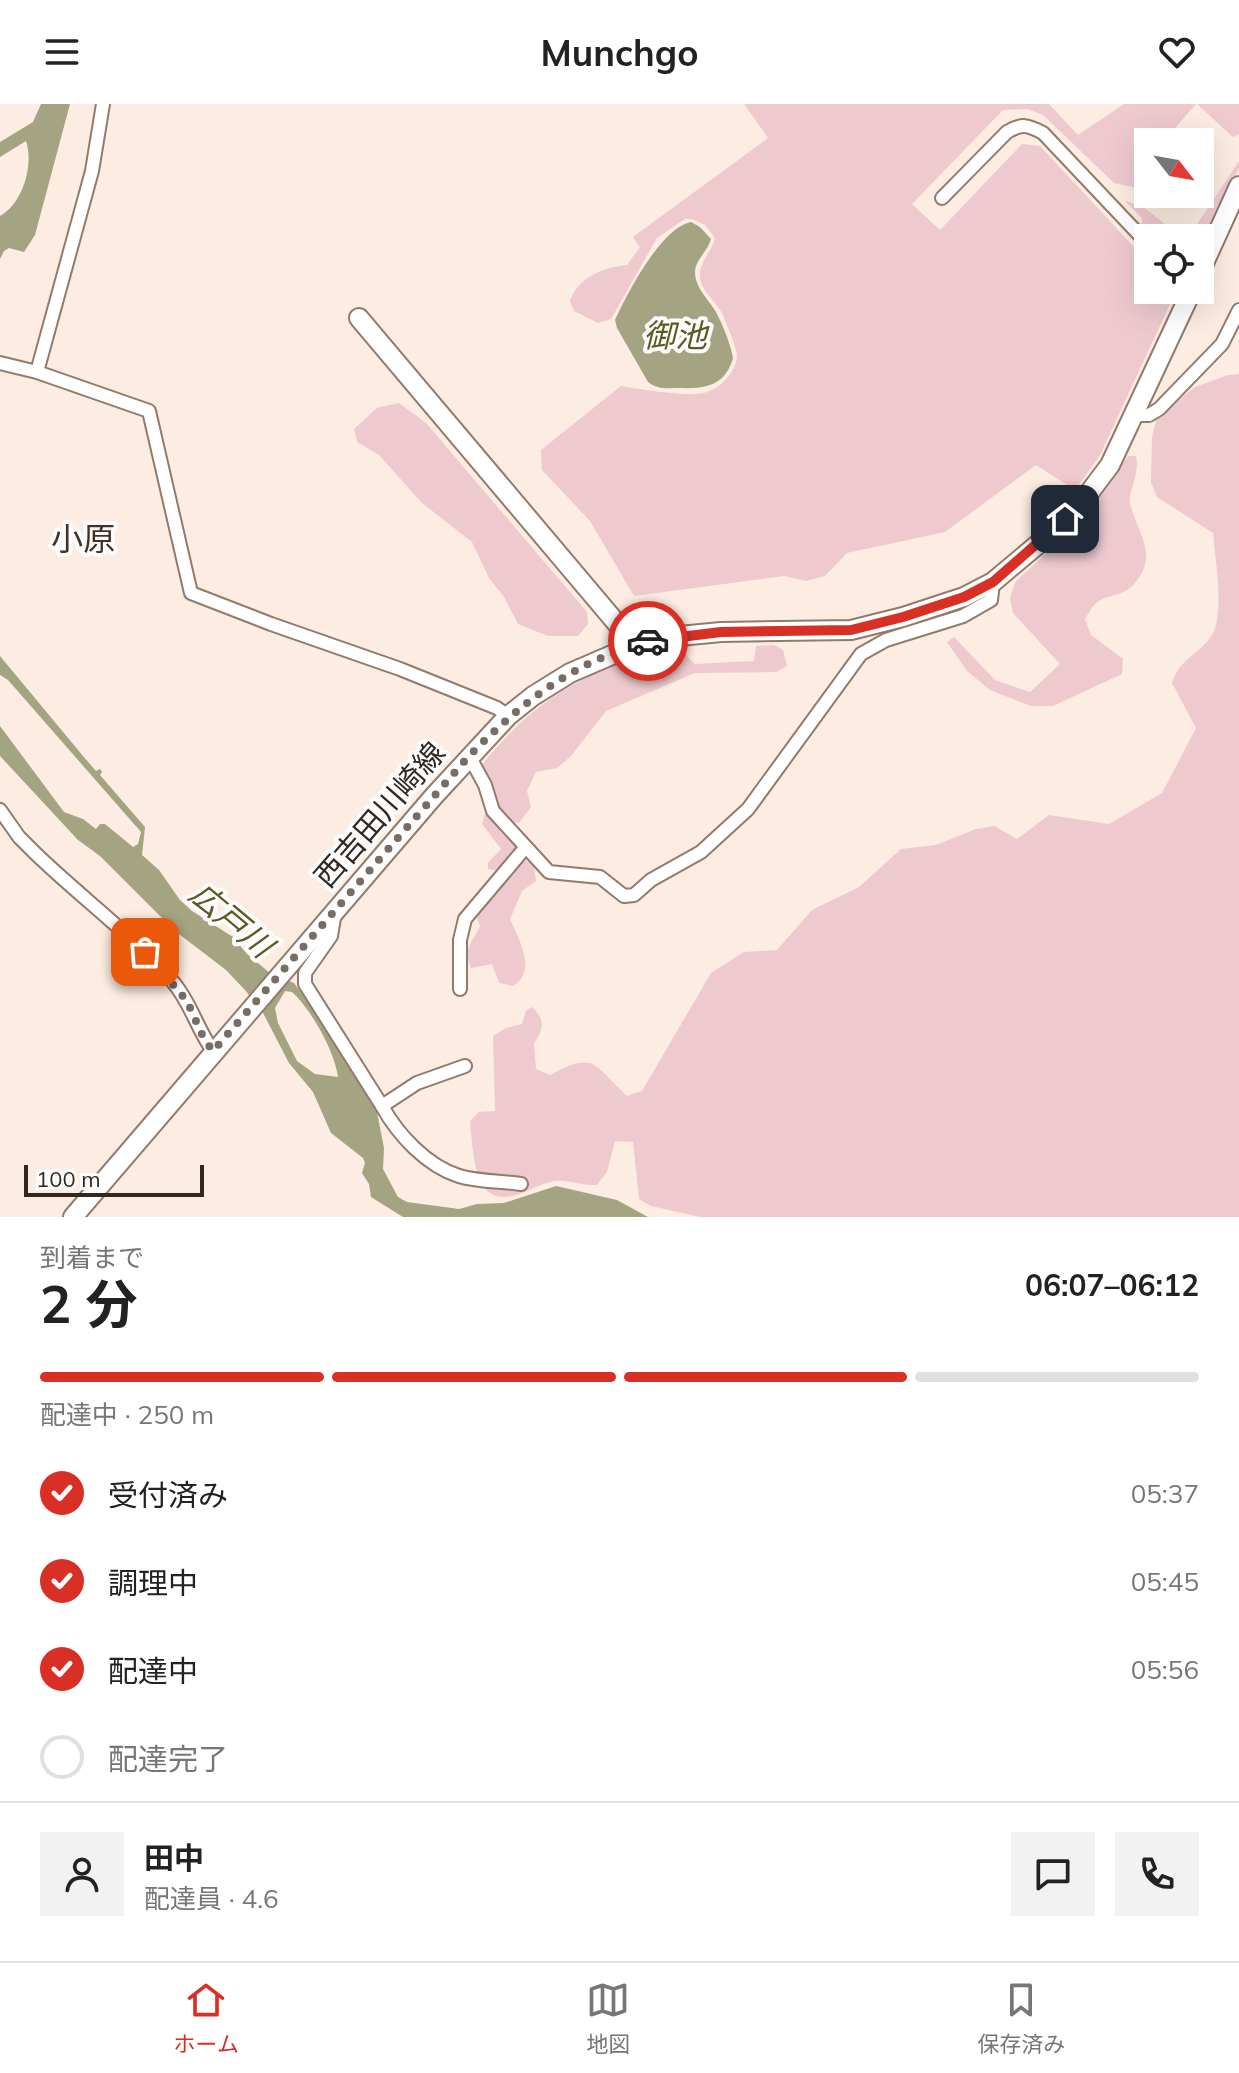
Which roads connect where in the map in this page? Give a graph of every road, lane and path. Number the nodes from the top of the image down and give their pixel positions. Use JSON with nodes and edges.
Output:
{"nodes":[{"id":1,"x":103,"y":104,"type":"edge"},
{"id":2,"x":1239,"y":186,"type":"edge"},
{"id":3,"x":942,"y":198,"type":"dead end"},
{"id":4,"x":1134,"y":229,"type":"edge"},
{"id":5,"x":1214,"y":241,"type":"edge"},
{"id":6,"x":1186,"y":304,"type":"edge"},
{"id":7,"x":1239,"y":310,"type":"edge"},
{"id":8,"x":359,"y":318,"type":"dead end"},
{"id":9,"x":6,"y":364,"type":"edge"},
{"id":10,"x":37,"y":372,"type":"junction"},
{"id":11,"x":1135,"y":415,"type":"junction"},
{"id":12,"x":993,"y":582,"type":"junction"},
{"id":13,"x":635,"y":645,"type":"junction"},
{"id":14,"x":508,"y":716,"type":"junction"},
{"id":15,"x":469,"y":756,"type":"junction"},
{"id":16,"x":0,"y":810,"type":"edge"},
{"id":17,"x":525,"y":848,"type":"junction"},
{"id":18,"x":335,"y":910,"type":"junction"},
{"id":19,"x":460,"y":989,"type":"dead end"},
{"id":20,"x":219,"y":1045,"type":"junction"},
{"id":21,"x":465,"y":1066,"type":"dead end"},
{"id":22,"x":382,"y":1106,"type":"junction"},
{"id":23,"x":521,"y":1184,"type":"dead end"},
{"id":24,"x":73,"y":1217,"type":"edge"}],
"edges":[{"from":1,"to":10,"type":"street"},
{"from":2,"to":5,"type":"main road"},
{"from":3,"to":4,"type":"street"},
{"from":6,"to":11,"type":"main road","name":"西吉田川崎線"},
{"from":7,"to":11,"type":"street"},
{"from":8,"to":13,"type":"main road"},
{"from":9,"to":10,"type":"street"},
{"from":10,"to":14,"type":"street"},
{"from":11,"to":12,"type":"main road","name":"西吉田川崎線"},
{"from":12,"to":13,"type":"main road","name":"西吉田川崎線"},
{"from":12,"to":17,"type":"street"},
{"from":13,"to":14,"type":"main road","name":"西吉田川崎線"},
{"from":14,"to":15,"type":"main road","name":"西吉田川崎線"},
{"from":15,"to":17,"type":"street"},
{"from":15,"to":18,"type":"main road","name":"西吉田川崎線"},
{"from":16,"to":20,"type":"street"},
{"from":17,"to":19,"type":"street"},
{"from":18,"to":20,"type":"main road","name":"西吉田川崎線"},
{"from":18,"to":22,"type":"street"},
{"from":20,"to":24,"type":"main road","name":"西吉田川崎線"},
{"from":21,"to":22,"type":"street"},
{"from":22,"to":23,"type":"street"}]}
